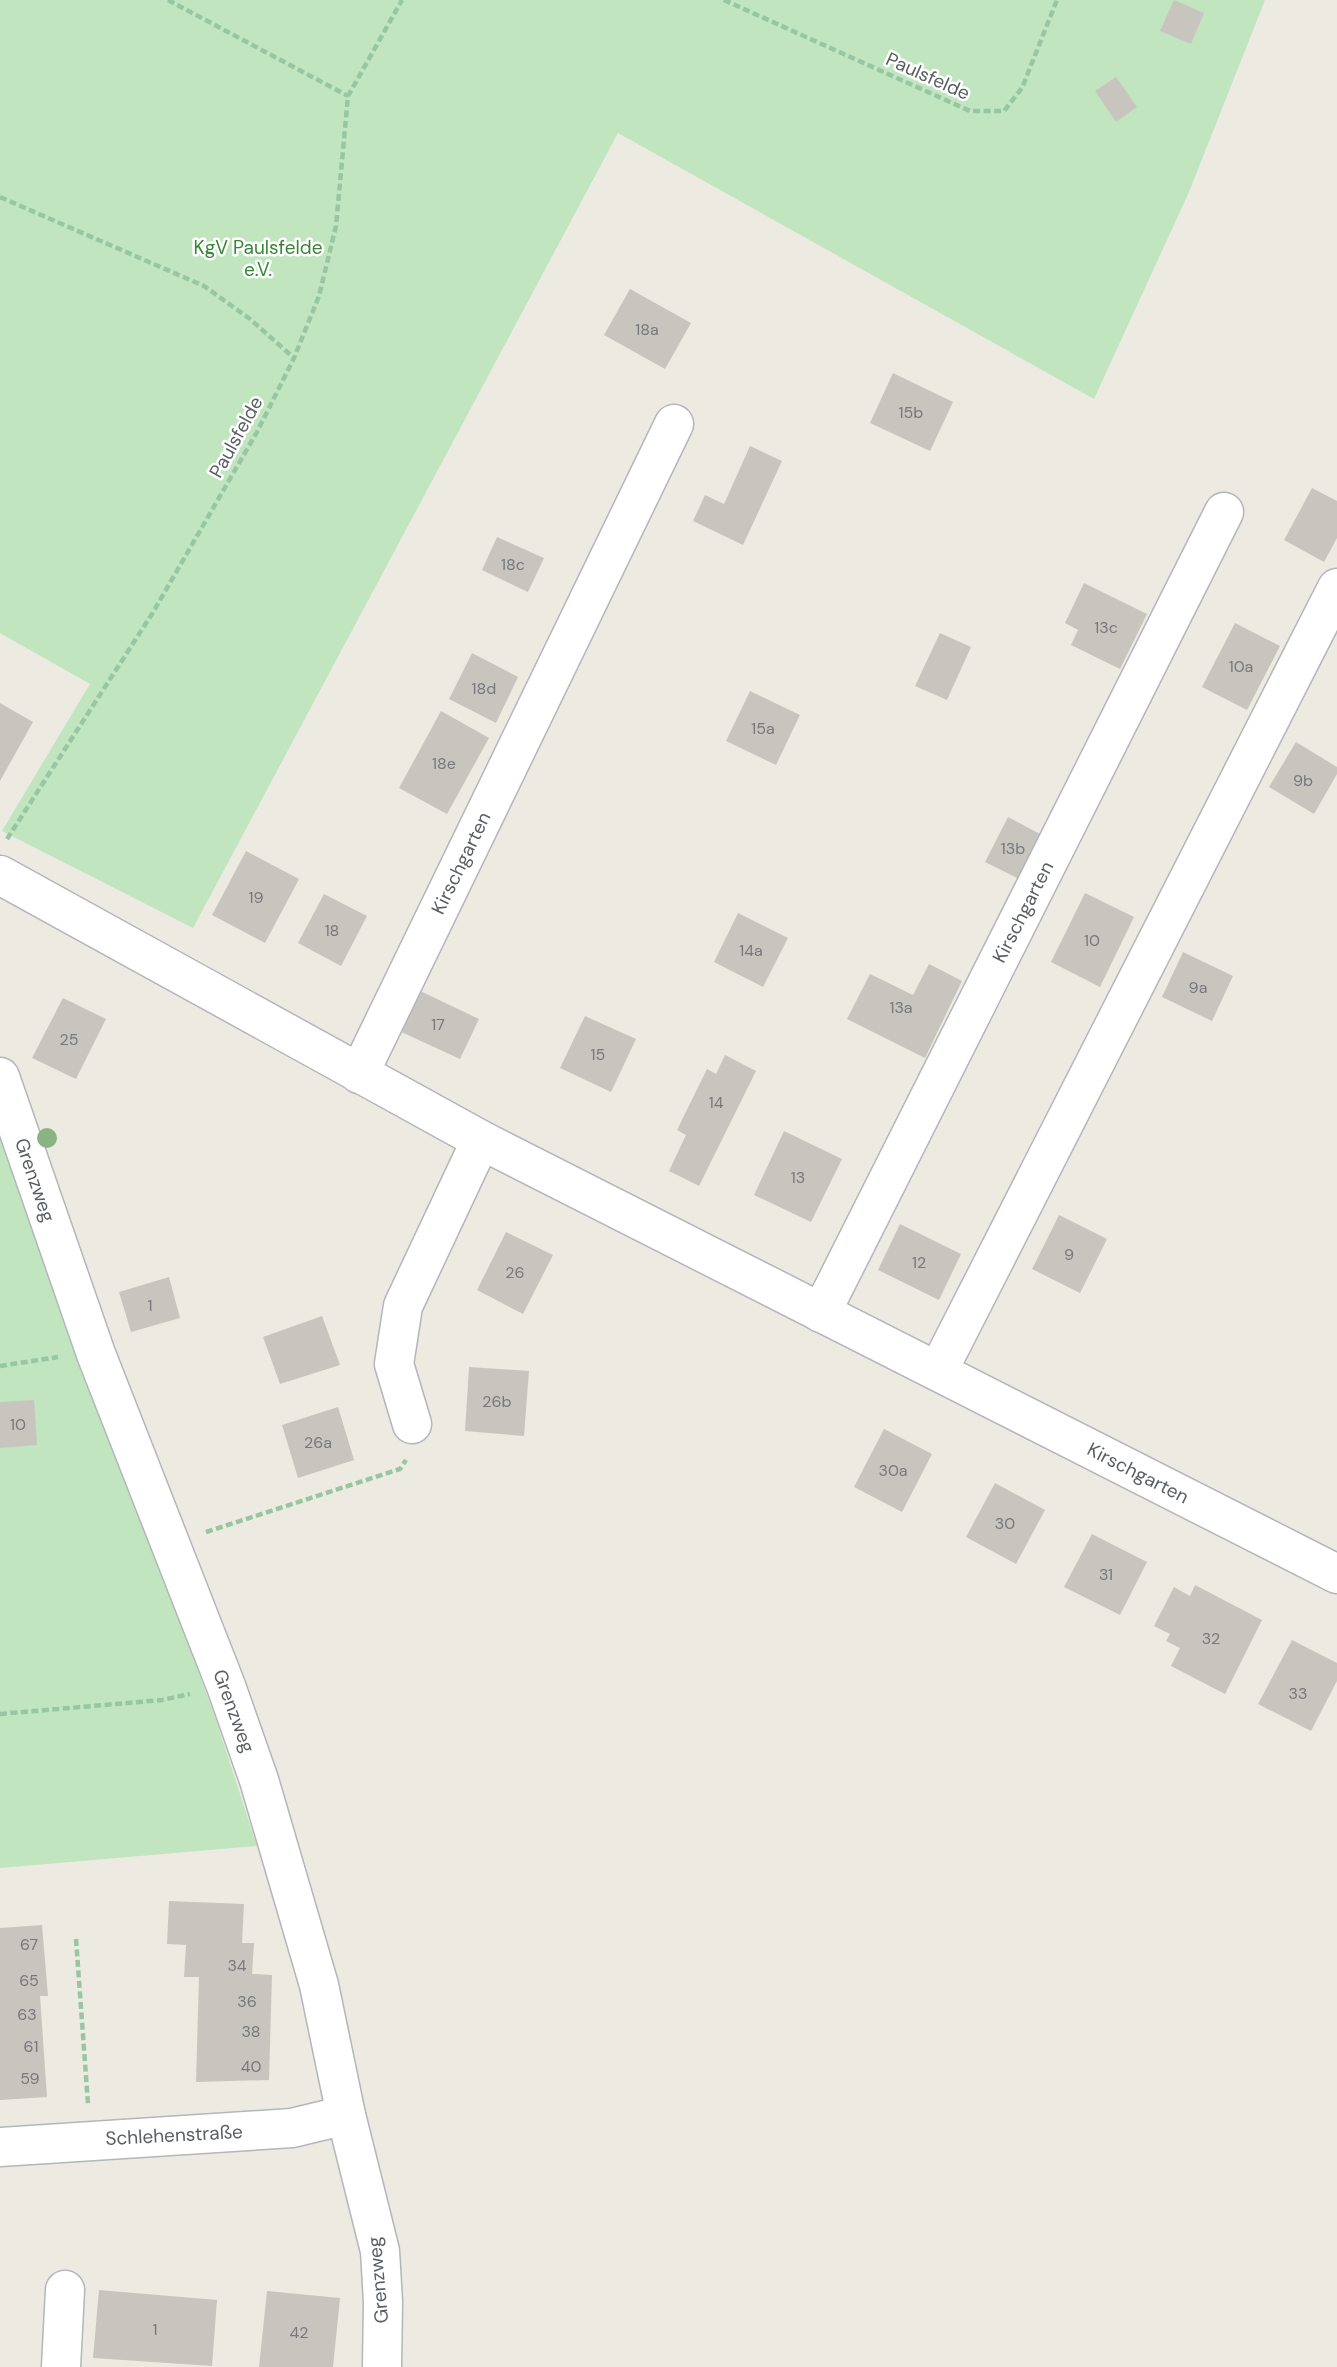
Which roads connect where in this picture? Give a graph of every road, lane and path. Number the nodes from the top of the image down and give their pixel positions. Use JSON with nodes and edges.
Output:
{"nodes":[{"id":1,"x":168,"y":0,"type":"edge"},
{"id":2,"x":402,"y":0,"type":"edge"},
{"id":3,"x":1057,"y":0,"type":"edge"},
{"id":4,"x":729,"y":1,"type":"edge"},
{"id":5,"x":348,"y":96,"type":"junction"},
{"id":6,"x":0,"y":197,"type":"edge"},
{"id":7,"x":294,"y":358,"type":"junction"},
{"id":8,"x":674,"y":425,"type":"dead end"},
{"id":9,"x":1224,"y":512,"type":"dead end"},
{"id":10,"x":1337,"y":588,"type":"edge"},
{"id":11,"x":2,"y":860,"type":"edge"},
{"id":12,"x":359,"y":1074,"type":"junction"},
{"id":13,"x":0,"y":1077,"type":"edge"},
{"id":14,"x":481,"y":1140,"type":"junction"},
{"id":15,"x":821,"y":1312,"type":"junction"},
{"id":16,"x":96,"y":1354,"type":"junction"},
{"id":17,"x":0,"y":1366,"type":"edge"},
{"id":18,"x":938,"y":1371,"type":"junction"},
{"id":19,"x":412,"y":1424,"type":"joint"},
{"id":20,"x":171,"y":1545,"type":"junction"},
{"id":21,"x":1337,"y":1574,"type":"edge"},
{"id":22,"x":226,"y":1686,"type":"junction"},
{"id":23,"x":0,"y":1714,"type":"edge"},
{"id":24,"x":76,"y":1939,"type":"dead end"},
{"id":25,"x":346,"y":2115,"type":"junction"},
{"id":26,"x":90,"y":2140,"type":"junction"},
{"id":27,"x":0,"y":2147,"type":"edge"},
{"id":28,"x":65,"y":2290,"type":"dead end"},
{"id":29,"x":61,"y":2367,"type":"edge"},
{"id":30,"x":382,"y":2367,"type":"edge"}],
"edges":[{"from":1,"to":5,"type":"path"},
{"from":2,"to":5,"type":"path","name":"Paulsfelde"},
{"from":3,"to":4,"type":"path","name":"Paulsfelde"},
{"from":5,"to":7,"type":"path","name":"Paulsfelde"},
{"from":6,"to":7,"type":"path"},
{"from":7,"to":11,"type":"path","name":"Paulsfelde"},
{"from":8,"to":12,"type":"street","name":"Kirschgarten"},
{"from":9,"to":15,"type":"street","name":"Kirschgarten"},
{"from":10,"to":18,"type":"street"},
{"from":11,"to":12,"type":"street","name":"Kirschgarten"},
{"from":12,"to":14,"type":"street","name":"Kirschgarten"},
{"from":13,"to":16,"type":"street","name":"Grenzweg"},
{"from":14,"to":15,"type":"street","name":"Kirschgarten"},
{"from":14,"to":19,"type":"street"},
{"from":15,"to":18,"type":"street","name":"Kirschgarten"},
{"from":16,"to":17,"type":"path"},
{"from":16,"to":20,"type":"street","name":"Grenzweg"},
{"from":18,"to":21,"type":"street","name":"Kirschgarten"},
{"from":19,"to":20,"type":"path"},
{"from":20,"to":22,"type":"street","name":"Grenzweg"},
{"from":22,"to":23,"type":"path"},
{"from":22,"to":25,"type":"street","name":"Grenzweg"},
{"from":24,"to":26,"type":"path"},
{"from":25,"to":26,"type":"street","name":"Schlehenstraße"},
{"from":25,"to":30,"type":"street","name":"Grenzweg"},
{"from":26,"to":27,"type":"street","name":"Schlehenstraße"},
{"from":28,"to":29,"type":"street"}]}
